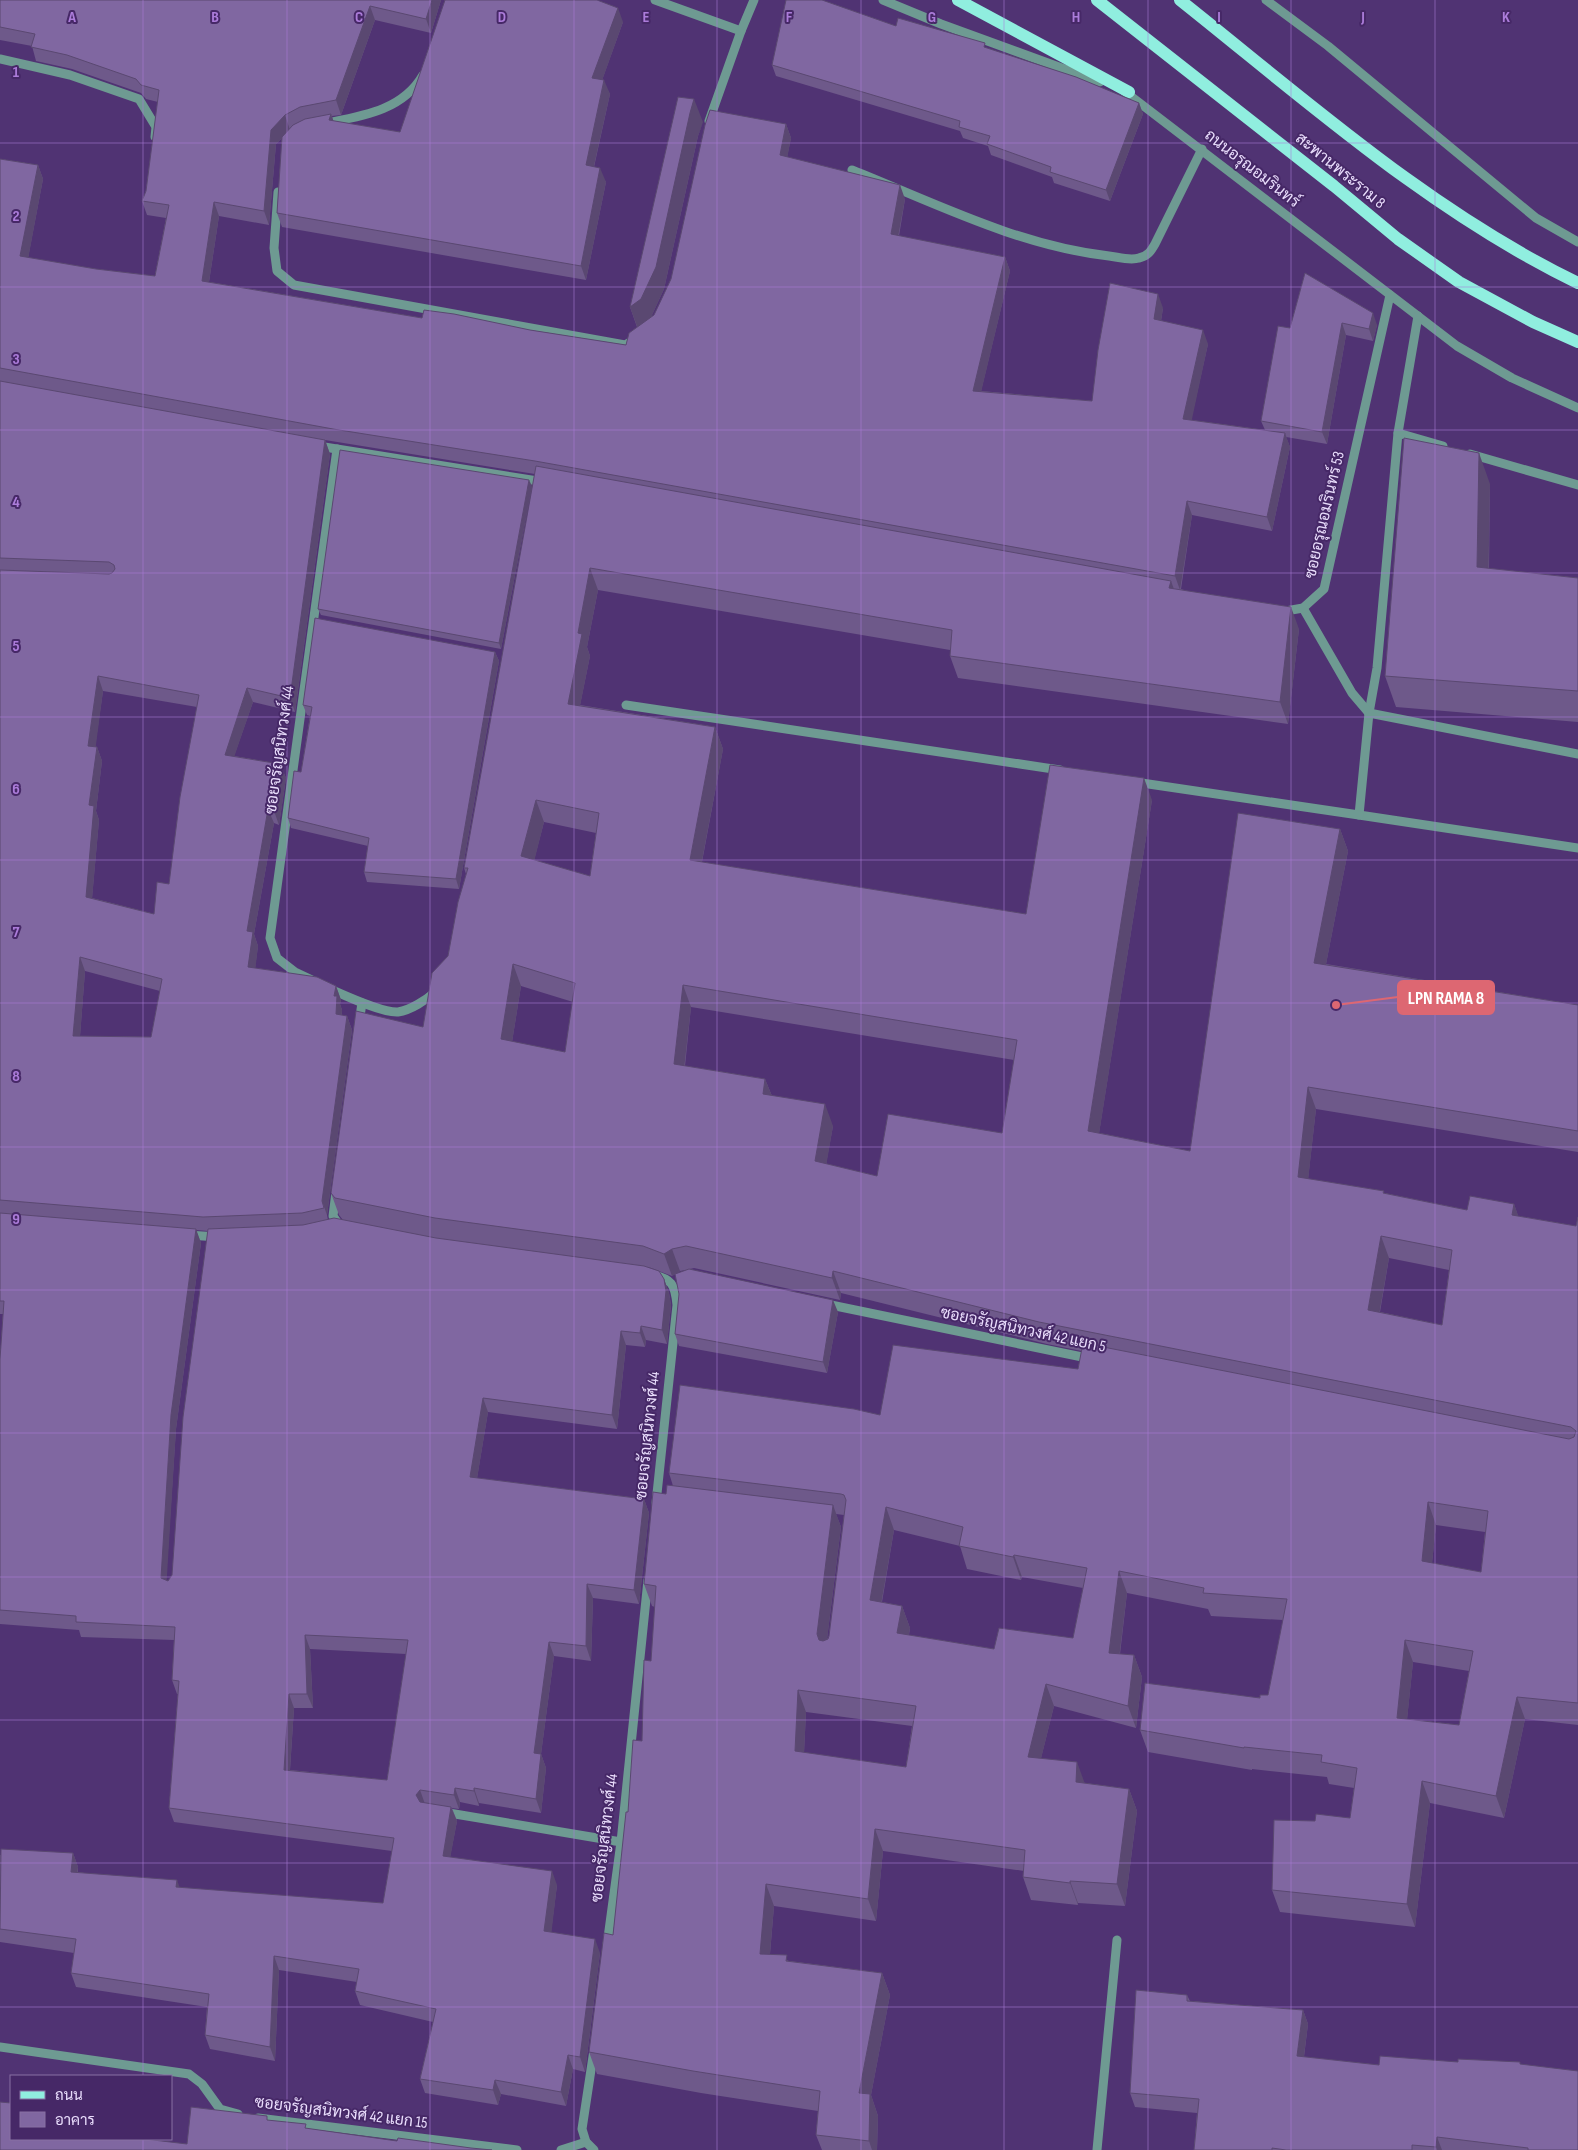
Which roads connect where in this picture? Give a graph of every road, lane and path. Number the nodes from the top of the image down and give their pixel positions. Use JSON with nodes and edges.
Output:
{"nodes":[{"id":1,"x":655,"y":0,"type":"edge"},
{"id":2,"x":754,"y":0,"type":"edge"},
{"id":3,"x":883,"y":0,"type":"edge"},
{"id":4,"x":958,"y":0,"type":"edge"},
{"id":5,"x":1098,"y":0,"type":"edge"},
{"id":6,"x":1180,"y":0,"type":"edge"},
{"id":7,"x":1266,"y":0,"type":"edge"},
{"id":8,"x":741,"y":31,"type":"junction"},
{"id":9,"x":0,"y":59,"type":"edge"},
{"id":10,"x":426,"y":69,"type":"edge"},
{"id":11,"x":1128,"y":92,"type":"junction"},
{"id":12,"x":316,"y":126,"type":"edge"},
{"id":13,"x":707,"y":128,"type":"edge"},
{"id":14,"x":153,"y":146,"type":"edge"},
{"id":15,"x":1202,"y":149,"type":"junction"},
{"id":16,"x":852,"y":170,"type":"dead end"},
{"id":17,"x":279,"y":185,"type":"edge"},
{"id":18,"x":1578,"y":242,"type":"edge"},
{"id":19,"x":1578,"y":282,"type":"edge"},
{"id":20,"x":1390,"y":295,"type":"junction"},
{"id":21,"x":1418,"y":316,"type":"junction"},
{"id":22,"x":640,"y":335,"type":"edge"},
{"id":23,"x":1578,"y":342,"type":"edge"},
{"id":24,"x":1578,"y":408,"type":"edge"},
{"id":25,"x":1398,"y":433,"type":"junction"},
{"id":26,"x":310,"y":444,"type":"edge"},
{"id":27,"x":337,"y":449,"type":"junction"},
{"id":28,"x":1455,"y":450,"type":"edge"},
{"id":29,"x":1464,"y":452,"type":"edge"},
{"id":30,"x":539,"y":481,"type":"junction"},
{"id":31,"x":558,"y":484,"type":"edge"},
{"id":32,"x":1578,"y":486,"type":"edge"},
{"id":33,"x":537,"y":490,"type":"edge"},
{"id":34,"x":1303,"y":608,"type":"junction"},
{"id":35,"x":1271,"y":613,"type":"edge"},
{"id":36,"x":314,"y":620,"type":"junction"},
{"id":37,"x":323,"y":622,"type":"edge"},
{"id":38,"x":626,"y":705,"type":"dead end"},
{"id":39,"x":1369,"y":713,"type":"junction"},
{"id":40,"x":1578,"y":754,"type":"edge"},
{"id":41,"x":1066,"y":771,"type":"edge"},
{"id":42,"x":1125,"y":780,"type":"edge"},
{"id":43,"x":1360,"y":816,"type":"junction"},
{"id":44,"x":1578,"y":848,"type":"edge"},
{"id":45,"x":444,"y":983,"type":"edge"},
{"id":46,"x":362,"y":1003,"type":"junction"},
{"id":47,"x":358,"y":1033,"type":"edge"},
{"id":48,"x":338,"y":1180,"type":"edge"},
{"id":49,"x":339,"y":1227,"type":"edge"},
{"id":50,"x":178,"y":1235,"type":"edge"},
{"id":51,"x":226,"y":1236,"type":"edge"},
{"id":52,"x":641,"y":1272,"type":"edge"},
{"id":53,"x":682,"y":1276,"type":"edge"},
{"id":54,"x":672,"y":1284,"type":"junction"},
{"id":55,"x":814,"y":1301,"type":"edge"},
{"id":56,"x":1099,"y":1361,"type":"edge"},
{"id":57,"x":656,"y":1508,"type":"edge"},
{"id":58,"x":649,"y":1567,"type":"edge"},
{"id":59,"x":437,"y":1811,"type":"edge"},
{"id":60,"x":621,"y":1842,"type":"junction"},
{"id":61,"x":1117,"y":1940,"type":"dead end"},
{"id":62,"x":606,"y":1958,"type":"edge"},
{"id":63,"x":596,"y":2036,"type":"edge"},
{"id":64,"x":0,"y":2047,"type":"edge"},
{"id":65,"x":586,"y":2142,"type":"junction"},
{"id":66,"x":517,"y":2150,"type":"edge"},
{"id":67,"x":561,"y":2150,"type":"edge"},
{"id":68,"x":594,"y":2150,"type":"edge"},
{"id":69,"x":1097,"y":2150,"type":"edge"}],
"edges":[{"from":1,"to":8,"type":"street"},
{"from":2,"to":8,"type":"street"},
{"from":3,"to":11,"type":"street","name":"ถนนอรุณอมรินทร์"},
{"from":4,"to":11,"type":"main road"},
{"from":5,"to":23,"type":"main road","name":"สะพานพระราม 8"},
{"from":6,"to":19,"type":"main road","name":"สะพานพระราม 8"},
{"from":7,"to":18,"type":"street"},
{"from":8,"to":13,"type":"street"},
{"from":9,"to":14,"type":"street"},
{"from":10,"to":12,"type":"street"},
{"from":11,"to":15,"type":"street","name":"ถนนอรุณอมรินทร์"},
{"from":15,"to":16,"type":"street"},
{"from":15,"to":20,"type":"street","name":"ถนนอรุณอมรินทร์"},
{"from":17,"to":22,"type":"street"},
{"from":20,"to":21,"type":"street","name":"ถนนอรุณอมรินทร์"},
{"from":20,"to":34,"type":"street","name":"ซอยอรุณอมรินทร์ 53"},
{"from":21,"to":24,"type":"street","name":"ถนนอรุณอมรินทร์"},
{"from":21,"to":25,"type":"street"},
{"from":25,"to":28,"type":"street"},
{"from":25,"to":39,"type":"street"},
{"from":26,"to":27,"type":"street"},
{"from":27,"to":30,"type":"street"},
{"from":27,"to":36,"type":"street","name":"ซอยจรัญสนิทวงศ์ 44"},
{"from":29,"to":32,"type":"street"},
{"from":30,"to":31,"type":"street"},
{"from":30,"to":33,"type":"street"},
{"from":34,"to":35,"type":"street"},
{"from":34,"to":39,"type":"street"},
{"from":36,"to":37,"type":"street"},
{"from":36,"to":46,"type":"street","name":"ซอยจรัญสนิทวงศ์ 44"},
{"from":38,"to":41,"type":"street"},
{"from":39,"to":40,"type":"street"},
{"from":39,"to":43,"type":"street"},
{"from":42,"to":43,"type":"street"},
{"from":43,"to":44,"type":"street"},
{"from":45,"to":46,"type":"street","name":"ซอยจรัญสนิทวงศ์ 44"},
{"from":46,"to":47,"type":"street"},
{"from":48,"to":49,"type":"street"},
{"from":50,"to":51,"type":"street"},
{"from":52,"to":54,"type":"street"},
{"from":53,"to":54,"type":"street"},
{"from":54,"to":57,"type":"street","name":"ซอยจรัญสนิทวงศ์ 44"},
{"from":55,"to":56,"type":"street","name":"ซอยจรัญสนิทวงศ์ 42 แยก 5"},
{"from":58,"to":60,"type":"street","name":"ซอยจรัญสนิทวงศ์ 44"},
{"from":59,"to":60,"type":"street"},
{"from":60,"to":62,"type":"street","name":"ซอยจรัญสนิทวงศ์ 44"},
{"from":61,"to":69,"type":"street"},
{"from":63,"to":65,"type":"street"},
{"from":64,"to":66,"type":"street","name":"ซอยจรัญสนิทวงศ์ 42 แยก 15"},
{"from":65,"to":67,"type":"street"},
{"from":65,"to":68,"type":"street"}]}
